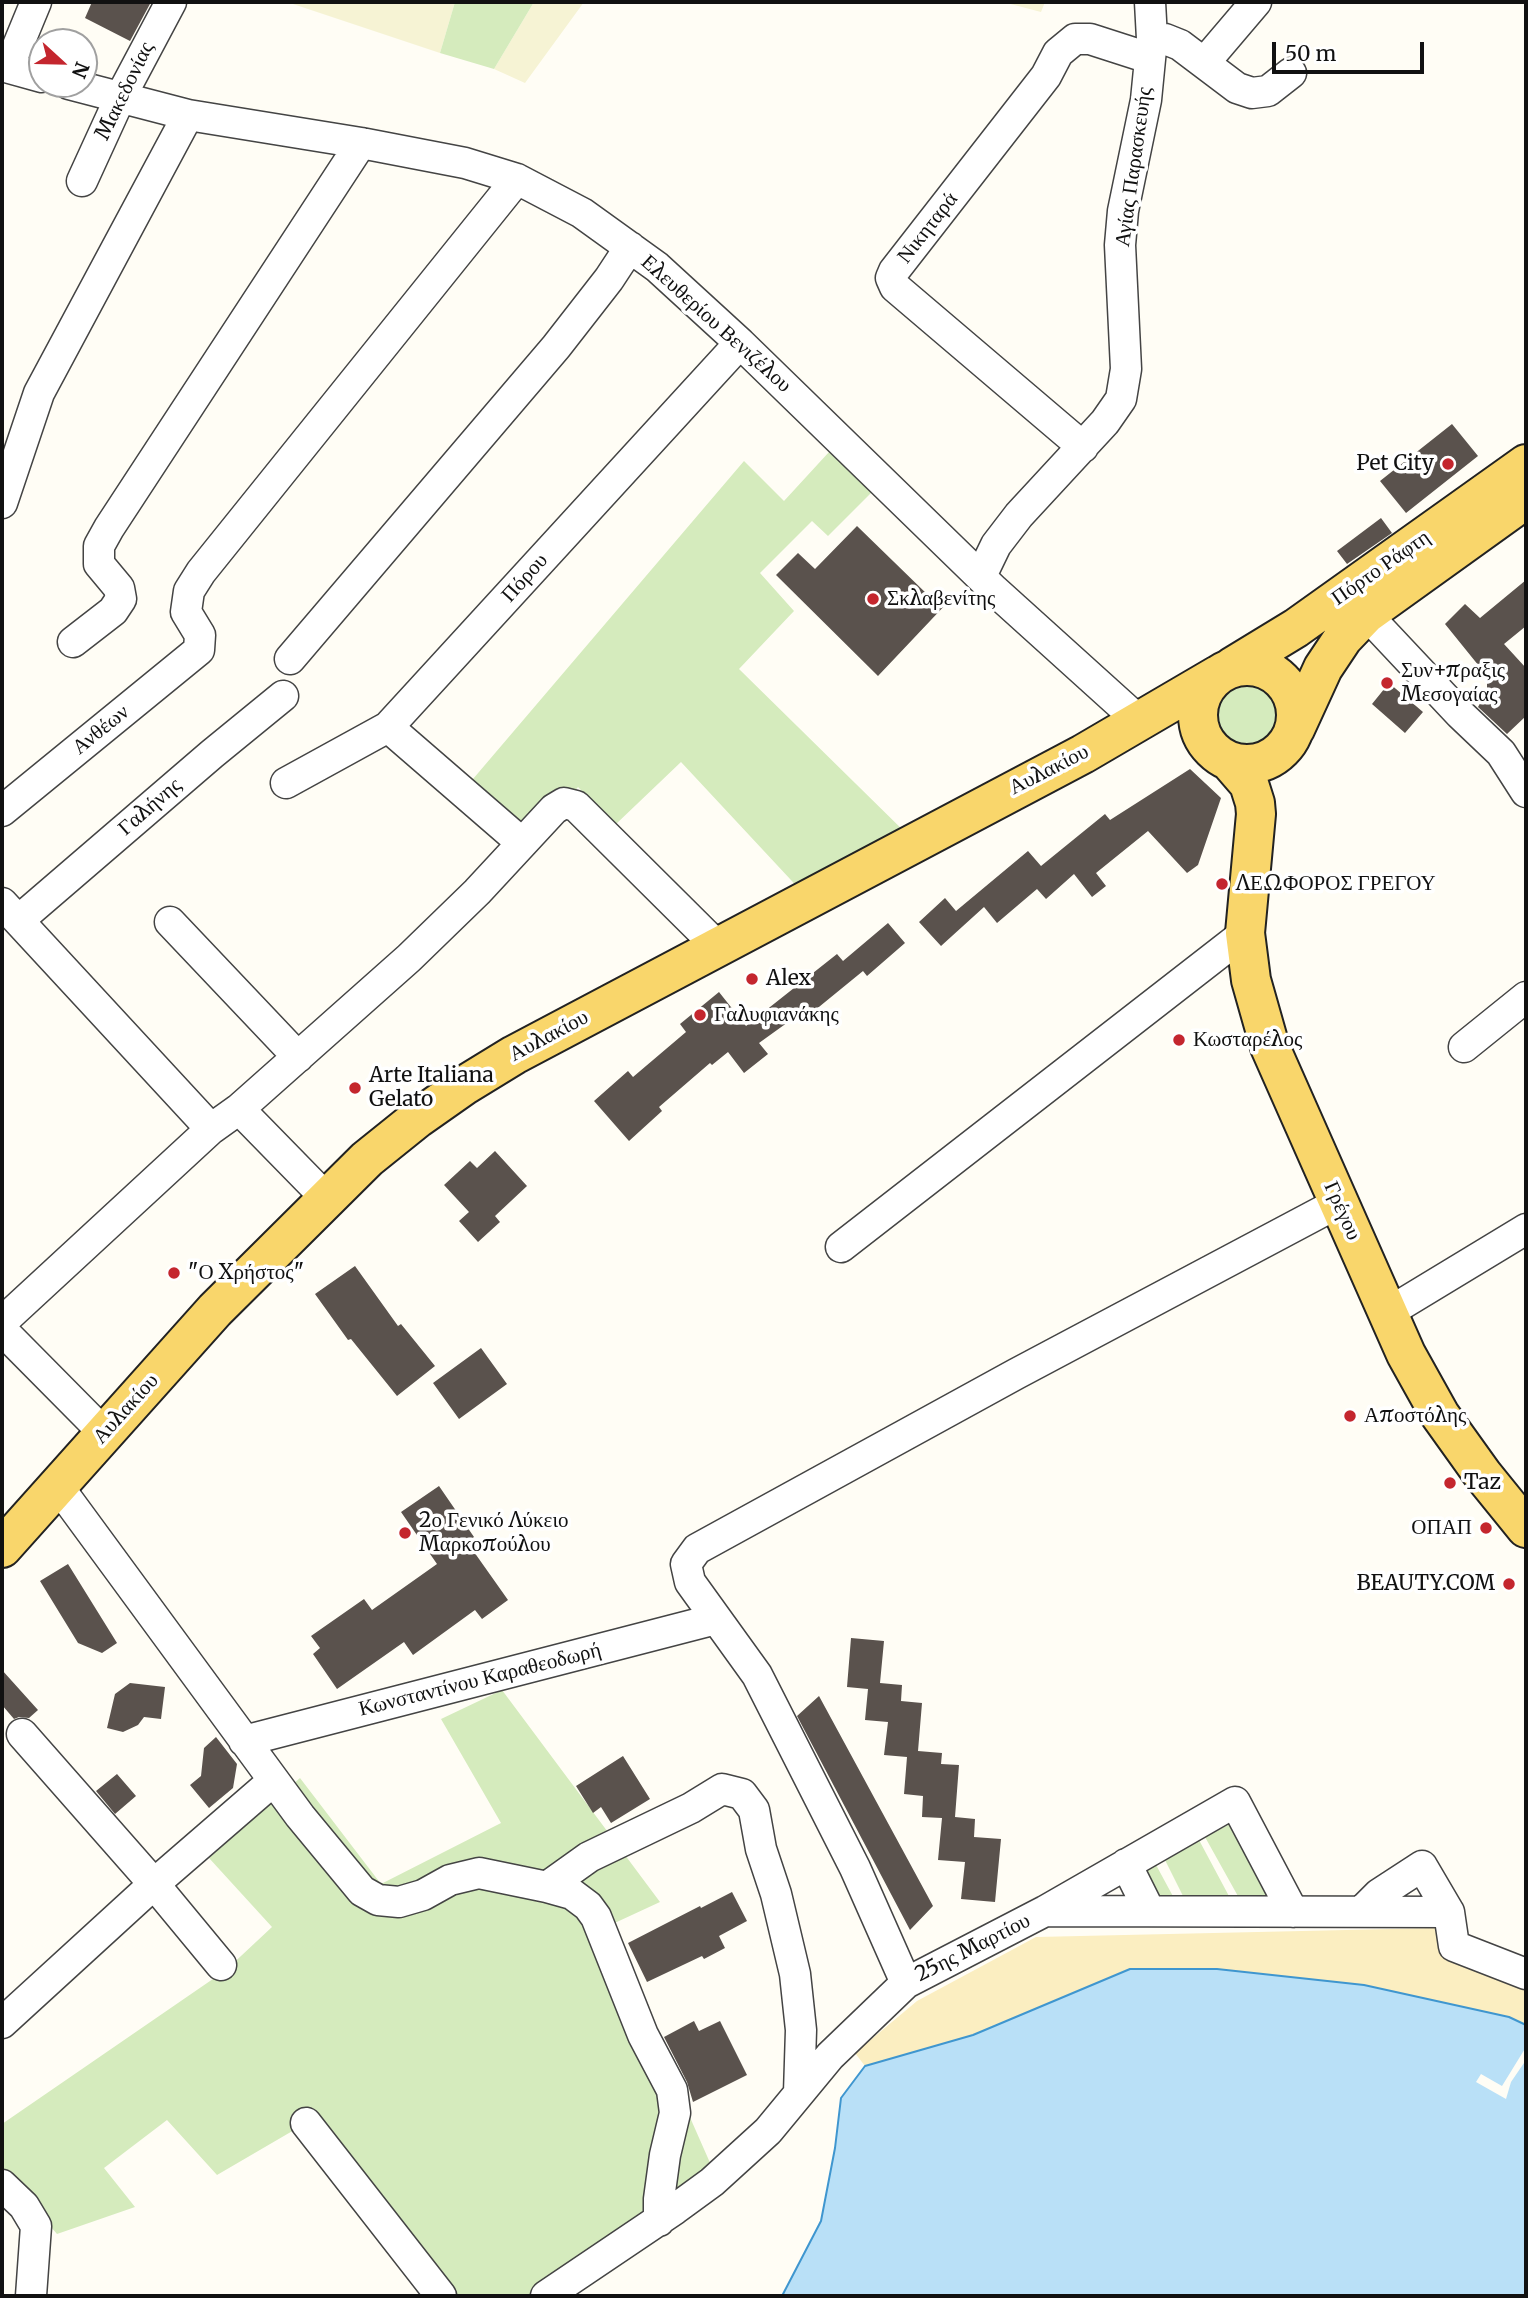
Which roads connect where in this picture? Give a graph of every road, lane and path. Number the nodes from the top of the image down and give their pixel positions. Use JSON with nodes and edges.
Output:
{"nodes":[{"id":1,"x":36,"y":2,"type":"edge"},
{"id":2,"x":171,"y":2,"type":"edge"},
{"id":3,"x":1150,"y":2,"type":"edge"},
{"id":4,"x":1256,"y":2,"type":"edge"},
{"id":5,"x":1151,"y":49,"type":"junction"},
{"id":6,"x":1205,"y":62,"type":"junction"},
{"id":7,"x":2,"y":65,"type":"edge"},
{"id":8,"x":28,"y":73,"type":"edge"},
{"id":9,"x":1291,"y":73,"type":"dead end"},
{"id":10,"x":98,"y":92,"type":"edge"},
{"id":11,"x":120,"y":98,"type":"junction"},
{"id":12,"x":188,"y":115,"type":"junction"},
{"id":13,"x":361,"y":143,"type":"junction"},
{"id":14,"x":517,"y":179,"type":"junction"},
{"id":15,"x":82,"y":181,"type":"dead end"},
{"id":16,"x":630,"y":247,"type":"junction"},
{"id":17,"x":740,"y":343,"type":"junction"},
{"id":18,"x":1083,"y":446,"type":"junction"},
{"id":19,"x":1526,"y":464,"type":"edge"},
{"id":20,"x":1526,"y":499,"type":"edge"},
{"id":21,"x":2,"y":503,"type":"edge"},
{"id":22,"x":981,"y":576,"type":"junction"},
{"id":23,"x":1366,"y":614,"type":"junction"},
{"id":24,"x":73,"y":642,"type":"dead end"},
{"id":25,"x":290,"y":659,"type":"dead end"},
{"id":26,"x":1225,"y":671,"type":"junction"},
{"id":27,"x":283,"y":696,"type":"dead end"},
{"id":28,"x":1139,"y":721,"type":"junction"},
{"id":29,"x":388,"y":727,"type":"junction"},
{"id":30,"x":1291,"y":737,"type":"junction"},
{"id":31,"x":1217,"y":751,"type":"junction"},
{"id":32,"x":286,"y":783,"type":"dead end"},
{"id":33,"x":1526,"y":792,"type":"edge"},
{"id":34,"x":2,"y":811,"type":"edge"},
{"id":35,"x":522,"y":843,"type":"junction"},
{"id":36,"x":1252,"y":860,"type":"junction"},
{"id":37,"x":10,"y":912,"type":"edge"},
{"id":38,"x":170,"y":922,"type":"dead end"},
{"id":39,"x":1245,"y":933,"type":"junction"},
{"id":40,"x":717,"y":946,"type":"junction"},
{"id":41,"x":1526,"y":996,"type":"edge"},
{"id":42,"x":1464,"y":1048,"type":"dead end"},
{"id":43,"x":298,"y":1057,"type":"junction"},
{"id":44,"x":239,"y":1109,"type":"junction"},
{"id":45,"x":211,"y":1129,"type":"junction"},
{"id":46,"x":327,"y":1199,"type":"junction"},
{"id":47,"x":1338,"y":1203,"type":"junction"},
{"id":48,"x":1526,"y":1229,"type":"edge"},
{"id":49,"x":841,"y":1247,"type":"dead end"},
{"id":50,"x":1388,"y":1312,"type":"junction"},
{"id":51,"x":2,"y":1322,"type":"edge"},
{"id":52,"x":2,"y":1330,"type":"edge"},
{"id":53,"x":104,"y":1433,"type":"junction"},
{"id":54,"x":57,"y":1485,"type":"junction"},
{"id":55,"x":1526,"y":1528,"type":"edge"},
{"id":56,"x":2,"y":1548,"type":"edge"},
{"id":57,"x":716,"y":1619,"type":"junction"},
{"id":58,"x":22,"y":1734,"type":"dead end"},
{"id":59,"x":244,"y":1741,"type":"junction"},
{"id":60,"x":273,"y":1781,"type":"junction"},
{"id":61,"x":1126,"y":1864,"type":"junction"},
{"id":62,"x":154,"y":1884,"type":"junction"},
{"id":63,"x":547,"y":1886,"type":"junction"},
{"id":64,"x":1149,"y":1910,"type":"junction"},
{"id":65,"x":1363,"y":1910,"type":"junction"},
{"id":66,"x":1045,"y":1911,"type":"junction"},
{"id":67,"x":1293,"y":1912,"type":"junction"},
{"id":68,"x":1449,"y":1912,"type":"junction"},
{"id":69,"x":221,"y":1965,"type":"dead end"},
{"id":70,"x":1526,"y":1974,"type":"edge"},
{"id":71,"x":906,"y":1983,"type":"junction"},
{"id":72,"x":2,"y":2023,"type":"edge"},
{"id":73,"x":799,"y":2093,"type":"junction"},
{"id":74,"x":306,"y":2123,"type":"dead end"},
{"id":75,"x":2,"y":2185,"type":"edge"},
{"id":76,"x":13,"y":2205,"type":"edge"},
{"id":77,"x":659,"y":2221,"type":"junction"},
{"id":78,"x":31,"y":2296,"type":"edge"},
{"id":79,"x":442,"y":2296,"type":"edge"},
{"id":80,"x":546,"y":2296,"type":"edge"}],
"edges":[{"from":1,"to":7,"type":"street"},
{"from":2,"to":11,"type":"street","name":"Μακεδονίας"},
{"from":3,"to":5,"type":"street","name":"Αγίας Παρασκευής"},
{"from":4,"to":6,"type":"street"},
{"from":5,"to":6,"type":"street"},
{"from":5,"to":18,"type":"street","name":"Αγίας Παρασκευής"},
{"from":5,"to":18,"type":"street","name":"Νικηταρά"},
{"from":6,"to":9,"type":"street"},
{"from":7,"to":8,"type":"street"},
{"from":10,"to":11,"type":"street","name":"Ελευθερίου Βενιζέλου"},
{"from":11,"to":12,"type":"street","name":"Ελευθερίου Βενιζέλου"},
{"from":11,"to":15,"type":"street","name":"Μακεδονίας"},
{"from":12,"to":13,"type":"street","name":"Ελευθερίου Βενιζέλου"},
{"from":12,"to":21,"type":"street"},
{"from":13,"to":14,"type":"street","name":"Ελευθερίου Βενιζέλου"},
{"from":13,"to":24,"type":"street"},
{"from":14,"to":16,"type":"street","name":"Ελευθερίου Βενιζέλου"},
{"from":14,"to":34,"type":"street","name":"Ανθέων"},
{"from":16,"to":17,"type":"street","name":"Ελευθερίου Βενιζέλου"},
{"from":16,"to":25,"type":"street"},
{"from":17,"to":22,"type":"street","name":"Ελευθερίου Βενιζέλου"},
{"from":17,"to":29,"type":"street","name":"Πόρου"},
{"from":18,"to":22,"type":"street","name":"Αγίας Παρασκευής"},
{"from":19,"to":26,"type":"main road","name":"Πόρτο Ράφτη"},
{"from":20,"to":23,"type":"main road","name":"Πόρτο Ράφτη"},
{"from":22,"to":28,"type":"street","name":"Ελευθερίου Βενιζέλου"},
{"from":23,"to":30,"type":"main road","name":"Πόρτο Ράφτη"},
{"from":23,"to":33,"type":"street"},
{"from":26,"to":28,"type":"main road","name":"Αυλακίου"},
{"from":26,"to":30,"type":"main road"},
{"from":26,"to":31,"type":"main road"},
{"from":27,"to":37,"type":"street","name":"Γαλήνης"},
{"from":28,"to":31,"type":"main road","name":"Αυλακίου"},
{"from":28,"to":40,"type":"main road","name":"Αυλακίου"},
{"from":29,"to":32,"type":"street","name":"Πόρου"},
{"from":29,"to":35,"type":"street"},
{"from":30,"to":31,"type":"main road"},
{"from":30,"to":36,"type":"main road","name":"Γρέγου"},
{"from":31,"to":36,"type":"main road","name":"Γρέγου"},
{"from":35,"to":40,"type":"street"},
{"from":35,"to":43,"type":"street"},
{"from":36,"to":39,"type":"main road","name":"Γρέγου"},
{"from":37,"to":45,"type":"street"},
{"from":38,"to":43,"type":"street"},
{"from":39,"to":47,"type":"main road","name":"Γρέγου"},
{"from":39,"to":49,"type":"street"},
{"from":40,"to":46,"type":"main road","name":"Αυλακίου"},
{"from":41,"to":42,"type":"street"},
{"from":43,"to":44,"type":"street"},
{"from":44,"to":45,"type":"street"},
{"from":44,"to":46,"type":"street"},
{"from":45,"to":51,"type":"street"},
{"from":46,"to":53,"type":"main road","name":"Αυλακίου"},
{"from":47,"to":50,"type":"main road","name":"Γρέγου"},
{"from":47,"to":57,"type":"street"},
{"from":48,"to":50,"type":"street"},
{"from":50,"to":55,"type":"main road","name":"Γρέγου"},
{"from":52,"to":53,"type":"street"},
{"from":53,"to":54,"type":"main road","name":"Αυλακίου"},
{"from":54,"to":56,"type":"main road","name":"Αυλακίου"},
{"from":54,"to":59,"type":"street"},
{"from":57,"to":59,"type":"street","name":"Κωνσταντίνου Καραθεοδωρή"},
{"from":57,"to":71,"type":"street"},
{"from":58,"to":62,"type":"street"},
{"from":59,"to":60,"type":"street"},
{"from":60,"to":62,"type":"street"},
{"from":60,"to":63,"type":"street"},
{"from":61,"to":64,"type":"street"},
{"from":61,"to":66,"type":"street"},
{"from":61,"to":67,"type":"street"},
{"from":62,"to":69,"type":"street"},
{"from":62,"to":72,"type":"street"},
{"from":63,"to":73,"type":"street"},
{"from":63,"to":77,"type":"street"},
{"from":64,"to":66,"type":"street","name":"25ης Μαρτίου"},
{"from":64,"to":67,"type":"street","name":"25ης Μαρτίου"},
{"from":65,"to":67,"type":"street","name":"25ης Μαρτίου"},
{"from":65,"to":68,"type":"street","name":"25ης Μαρτίου"},
{"from":65,"to":68,"type":"street"},
{"from":66,"to":71,"type":"street","name":"25ης Μαρτίου"},
{"from":68,"to":70,"type":"street"},
{"from":71,"to":73,"type":"street","name":"25ης Μαρτίου"},
{"from":73,"to":77,"type":"street","name":"25ης Μαρτίου"},
{"from":74,"to":79,"type":"street"},
{"from":75,"to":76,"type":"street"},
{"from":76,"to":78,"type":"street"},
{"from":77,"to":80,"type":"street","name":"25ης Μαρτίου"}]}
